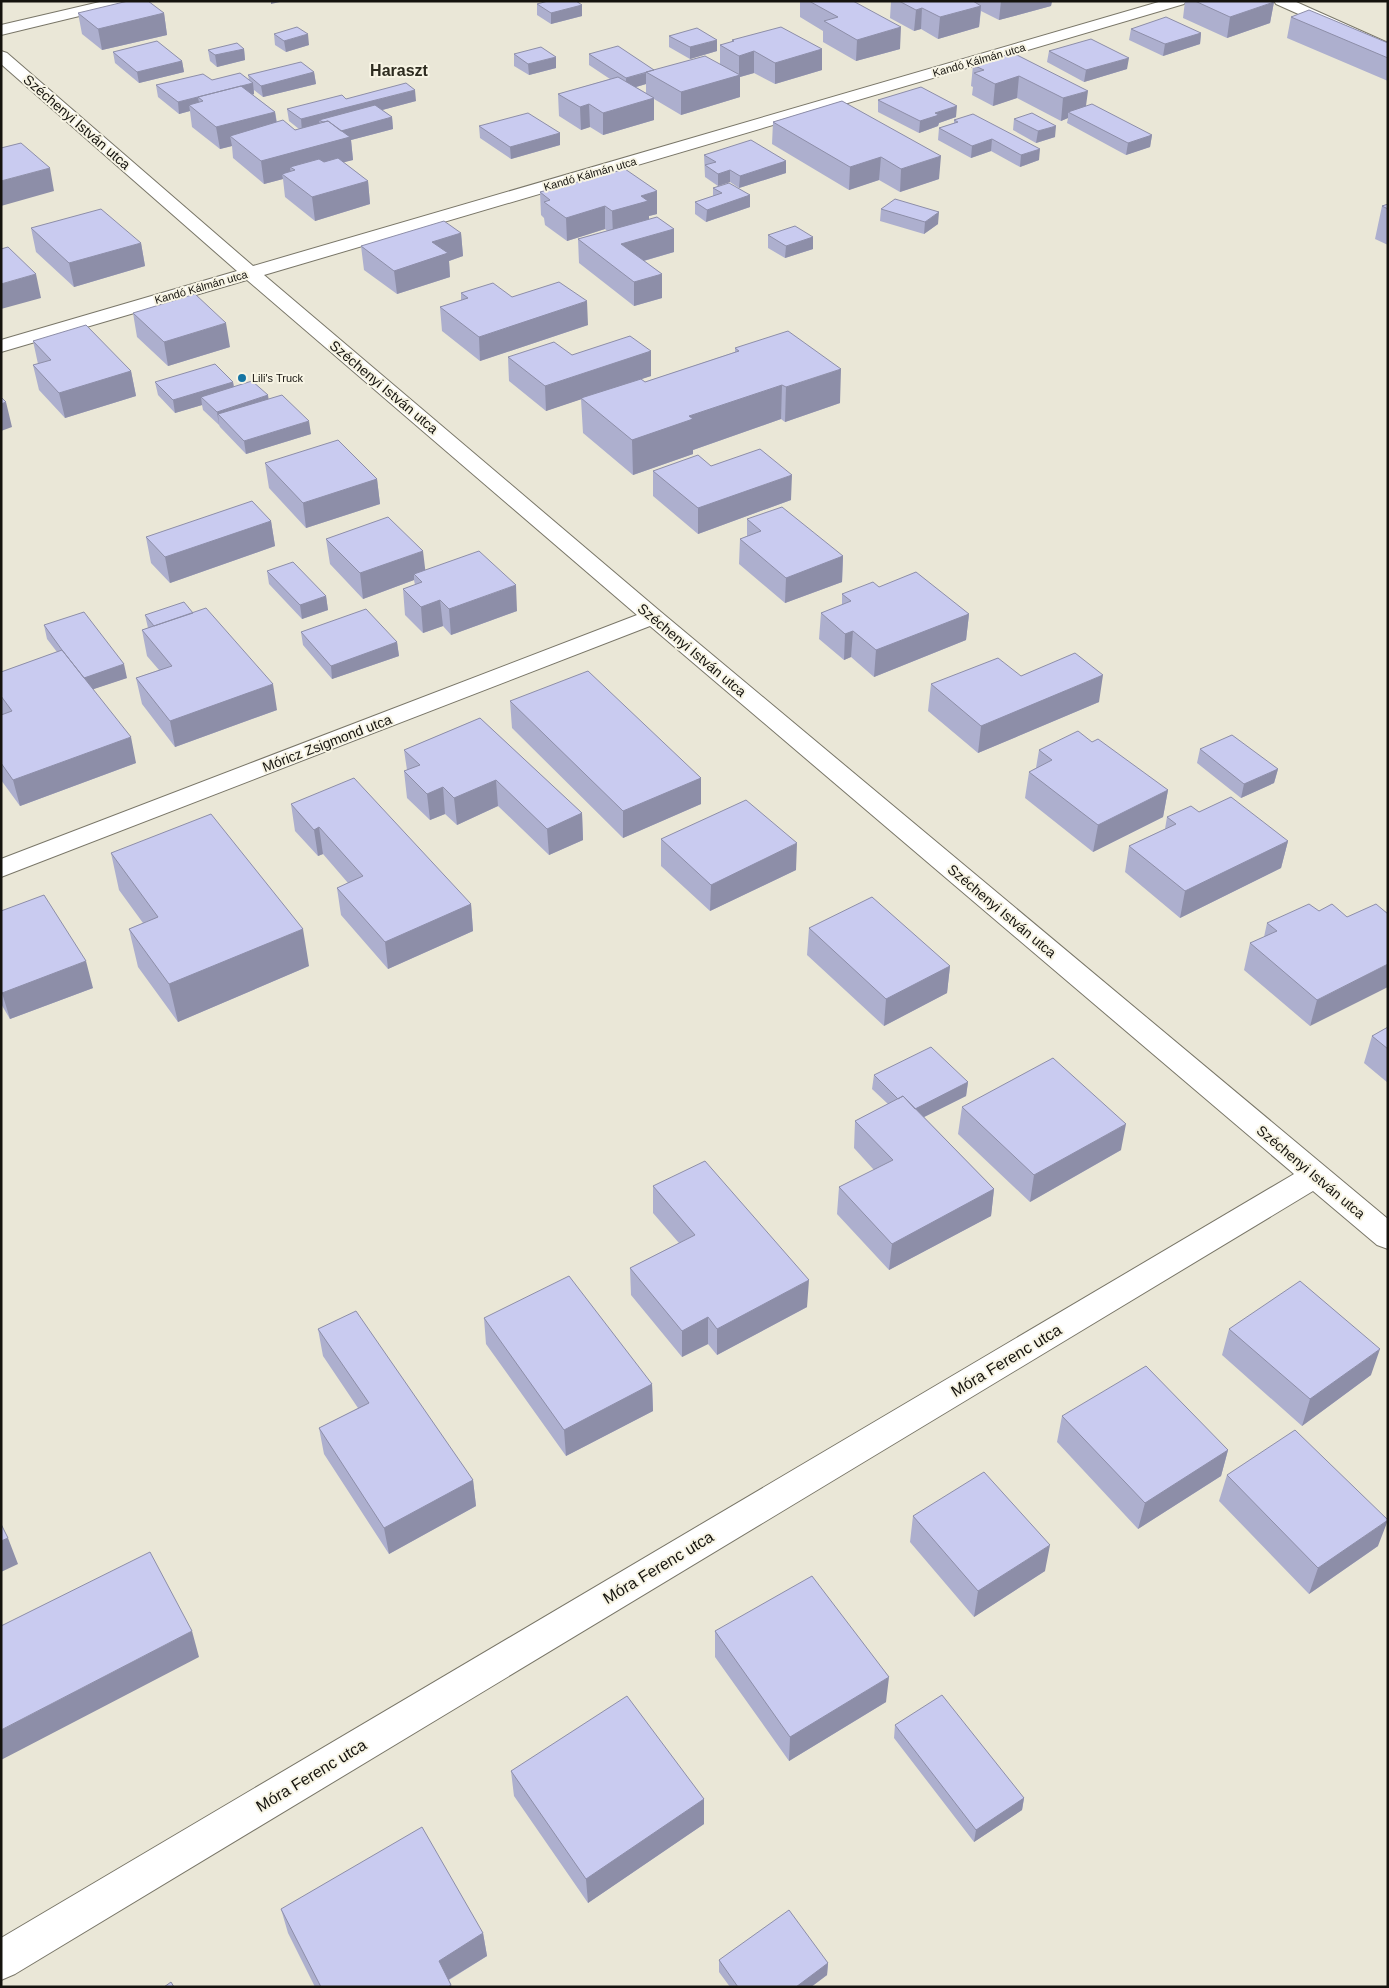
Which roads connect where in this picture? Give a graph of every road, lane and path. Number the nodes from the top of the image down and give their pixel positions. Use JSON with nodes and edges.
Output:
{"nodes":[{"id":1,"x":124,"y":1,"type":"edge"},
{"id":2,"x":1179,"y":1,"type":"edge"},
{"id":3,"x":1281,"y":1,"type":"edge"},
{"id":4,"x":1,"y":30,"type":"edge"},
{"id":5,"x":1388,"y":50,"type":"edge"},
{"id":6,"x":1,"y":56,"type":"edge"},
{"id":7,"x":250,"y":273,"type":"junction"},
{"id":8,"x":1,"y":346,"type":"edge"},
{"id":9,"x":653,"y":617,"type":"junction"},
{"id":10,"x":1,"y":869,"type":"edge"},
{"id":11,"x":1316,"y":1175,"type":"junction"},
{"id":12,"x":1388,"y":1237,"type":"edge"},
{"id":13,"x":1,"y":1960,"type":"edge"}],
"edges":[{"from":1,"to":4,"type":"street"},
{"from":2,"to":7,"type":"street","name":"Kandó Kálmán utca"},
{"from":3,"to":5,"type":"street"},
{"from":6,"to":7,"type":"street","name":"Széchenyi István utca"},
{"from":7,"to":8,"type":"street","name":"Kandó Kálmán utca"},
{"from":7,"to":9,"type":"street","name":"Széchenyi István utca"},
{"from":9,"to":10,"type":"street","name":"Móricz Zsigmond utca"},
{"from":9,"to":11,"type":"street","name":"Széchenyi István utca"},
{"from":11,"to":12,"type":"street","name":"Széchenyi István utca"},
{"from":11,"to":13,"type":"street","name":"Móra Ferenc utca"}]}
